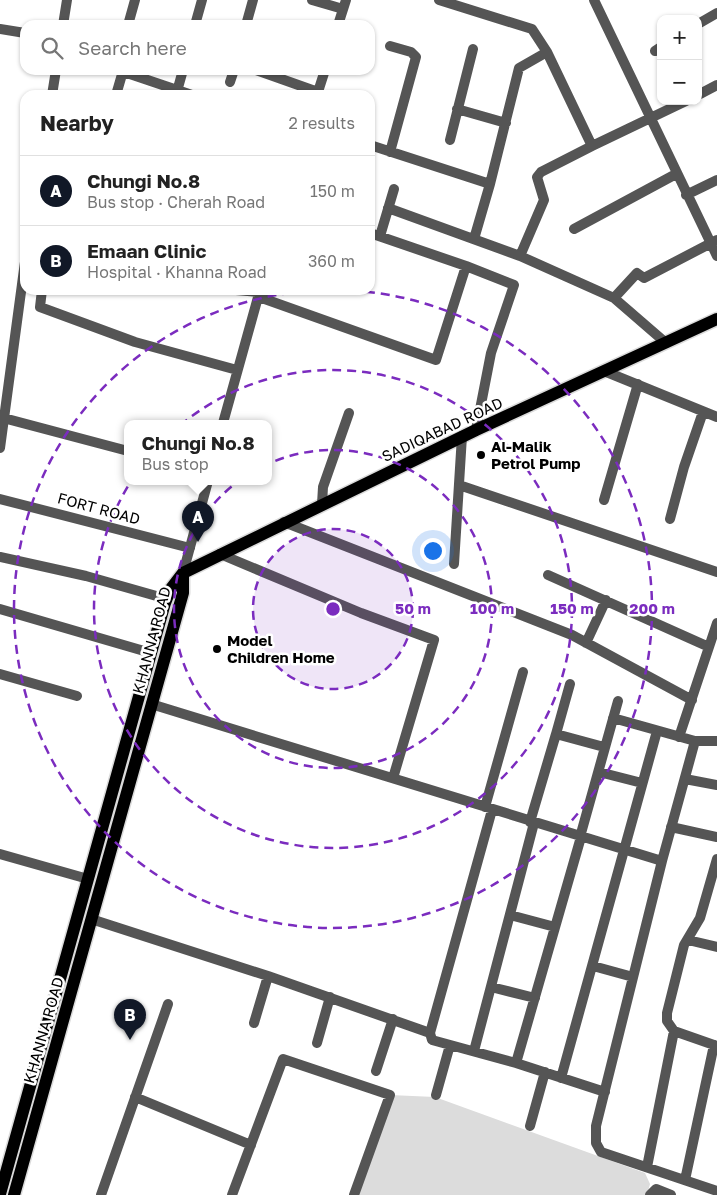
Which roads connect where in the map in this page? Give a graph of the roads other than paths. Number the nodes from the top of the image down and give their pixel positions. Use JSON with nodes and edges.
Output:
{"nodes":[{"id":1,"x":67,"y":0,"type":"edge"},
{"id":2,"x":135,"y":0,"type":"edge"},
{"id":3,"x":202,"y":0,"type":"edge"},
{"id":4,"x":253,"y":0,"type":"edge"},
{"id":5,"x":312,"y":0,"type":"edge"},
{"id":6,"x":439,"y":0,"type":"edge"},
{"id":7,"x":594,"y":0,"type":"edge"},
{"id":8,"x":344,"y":4,"type":"edge"},
{"id":9,"x":717,"y":13,"type":"edge"},
{"id":10,"x":64,"y":20,"type":"edge"},
{"id":11,"x":129,"y":20,"type":"edge"},
{"id":12,"x":196,"y":20,"type":"edge"},
{"id":13,"x":247,"y":20,"type":"edge"},
{"id":14,"x":339,"y":20,"type":"edge"},
{"id":15,"x":702,"y":22,"type":"edge"},
{"id":16,"x":0,"y":29,"type":"edge"},
{"id":17,"x":20,"y":33,"type":"edge"},
{"id":18,"x":390,"y":46,"type":"dead end"},
{"id":19,"x":473,"y":49,"type":"dead end"},
{"id":20,"x":547,"y":52,"type":"junction"},
{"id":21,"x":55,"y":75,"type":"edge"},
{"id":22,"x":119,"y":75,"type":"edge"},
{"id":23,"x":131,"y":75,"type":"edge"},
{"id":24,"x":182,"y":75,"type":"edge"},
{"id":25,"x":232,"y":75,"type":"edge"},
{"id":26,"x":269,"y":75,"type":"edge"},
{"id":27,"x":323,"y":75,"type":"edge"},
{"id":28,"x":230,"y":82,"type":"dead end"},
{"id":29,"x":717,"y":85,"type":"edge"},
{"id":30,"x":53,"y":90,"type":"edge"},
{"id":31,"x":117,"y":90,"type":"edge"},
{"id":32,"x":172,"y":90,"type":"edge"},
{"id":33,"x":178,"y":90,"type":"edge"},
{"id":34,"x":310,"y":90,"type":"edge"},
{"id":35,"x":319,"y":90,"type":"edge"},
{"id":36,"x":702,"y":92,"type":"edge"},
{"id":37,"x":679,"y":105,"type":"edge"},
{"id":38,"x":457,"y":109,"type":"junction"},
{"id":39,"x":651,"y":120,"type":"junction"},
{"id":40,"x":506,"y":123,"type":"junction"},
{"id":41,"x":450,"y":140,"type":"dead end"},
{"id":42,"x":592,"y":146,"type":"junction"},
{"id":43,"x":375,"y":147,"type":"edge"},
{"id":44,"x":390,"y":152,"type":"junction"},
{"id":45,"x":676,"y":174,"type":"junction"},
{"id":46,"x":717,"y":180,"type":"edge"},
{"id":47,"x":490,"y":184,"type":"junction"},
{"id":48,"x":394,"y":189,"type":"dead end"},
{"id":49,"x":686,"y":195,"type":"junction"},
{"id":50,"x":388,"y":208,"type":"junction"},
{"id":51,"x":574,"y":229,"type":"dead end"},
{"id":52,"x":375,"y":234,"type":"edge"},
{"id":53,"x":474,"y":239,"type":"junction"},
{"id":54,"x":714,"y":241,"type":"edge"},
{"id":55,"x":520,"y":256,"type":"junction"},
{"id":56,"x":717,"y":256,"type":"edge"},
{"id":57,"x":466,"y":266,"type":"junction"},
{"id":58,"x":20,"y":288,"type":"edge"},
{"id":59,"x":41,"y":295,"type":"edge"},
{"id":60,"x":259,"y":295,"type":"edge"},
{"id":61,"x":265,"y":295,"type":"edge"},
{"id":62,"x":614,"y":298,"type":"junction"},
{"id":63,"x":717,"y":320,"type":"edge"},
{"id":64,"x":666,"y":343,"type":"junction"},
{"id":65,"x":5,"y":364,"type":"edge"},
{"id":66,"x":237,"y":370,"type":"junction"},
{"id":67,"x":604,"y":371,"type":"junction"},
{"id":68,"x":638,"y":384,"type":"junction"},
{"id":69,"x":704,"y":412,"type":"junction"},
{"id":70,"x":350,"y":413,"type":"dead end"},
{"id":71,"x":717,"y":417,"type":"edge"},
{"id":72,"x":1,"y":418,"type":"edge"},
{"id":73,"x":224,"y":420,"type":"edge"},
{"id":74,"x":476,"y":430,"type":"junction"},
{"id":75,"x":462,"y":436,"type":"junction"},
{"id":76,"x":0,"y":448,"type":"edge"},
{"id":77,"x":124,"y":450,"type":"edge"},
{"id":78,"x":207,"y":485,"type":"edge"},
{"id":79,"x":459,"y":485,"type":"junction"},
{"id":80,"x":0,"y":499,"type":"edge"},
{"id":81,"x":604,"y":500,"type":"dead end"},
{"id":82,"x":322,"y":504,"type":"junction"},
{"id":83,"x":670,"y":519,"type":"dead end"},
{"id":84,"x":284,"y":522,"type":"junction"},
{"id":85,"x":190,"y":548,"type":"junction"},
{"id":86,"x":220,"y":554,"type":"junction"},
{"id":87,"x":0,"y":557,"type":"edge"},
{"id":88,"x":454,"y":564,"type":"dead end"},
{"id":89,"x":717,"y":572,"type":"edge"},
{"id":90,"x":183,"y":574,"type":"junction"},
{"id":91,"x":548,"y":575,"type":"dead end"},
{"id":92,"x":166,"y":600,"type":"junction"},
{"id":93,"x":606,"y":600,"type":"junction"},
{"id":94,"x":0,"y":609,"type":"edge"},
{"id":95,"x":717,"y":623,"type":"edge"},
{"id":96,"x":586,"y":642,"type":"junction"},
{"id":97,"x":709,"y":647,"type":"junction"},
{"id":98,"x":152,"y":652,"type":"junction"},
{"id":99,"x":523,"y":672,"type":"dead end"},
{"id":100,"x":0,"y":674,"type":"edge"},
{"id":101,"x":570,"y":684,"type":"dead end"},
{"id":102,"x":77,"y":696,"type":"dead end"},
{"id":103,"x":692,"y":700,"type":"junction"},
{"id":104,"x":138,"y":701,"type":"junction"},
{"id":105,"x":618,"y":701,"type":"dead end"},
{"id":106,"x":151,"y":704,"type":"junction"},
{"id":107,"x":613,"y":718,"type":"junction"},
{"id":108,"x":657,"y":731,"type":"junction"},
{"id":109,"x":556,"y":734,"type":"junction"},
{"id":110,"x":679,"y":737,"type":"junction"},
{"id":111,"x":695,"y":740,"type":"junction"},
{"id":112,"x":717,"y":741,"type":"edge"},
{"id":113,"x":604,"y":747,"type":"junction"},
{"id":114,"x":598,"y":772,"type":"junction"},
{"id":115,"x":393,"y":778,"type":"junction"},
{"id":116,"x":684,"y":779,"type":"junction"},
{"id":117,"x":642,"y":783,"type":"junction"},
{"id":118,"x":717,"y":785,"type":"edge"},
{"id":119,"x":488,"y":809,"type":"junction"},
{"id":120,"x":532,"y":822,"type":"junction"},
{"id":121,"x":671,"y":827,"type":"junction"},
{"id":122,"x":717,"y":836,"type":"edge"},
{"id":123,"x":581,"y":837,"type":"junction"},
{"id":124,"x":623,"y":850,"type":"junction"},
{"id":125,"x":0,"y":854,"type":"edge"},
{"id":126,"x":717,"y":859,"type":"edge"},
{"id":127,"x":662,"y":861,"type":"junction"},
{"id":128,"x":88,"y":879,"type":"junction"},
{"id":129,"x":78,"y":915,"type":"junction"},
{"id":130,"x":510,"y":915,"type":"junction"},
{"id":131,"x":91,"y":919,"type":"junction"},
{"id":132,"x":555,"y":927,"type":"junction"},
{"id":133,"x":688,"y":940,"type":"junction"},
{"id":134,"x":717,"y":947,"type":"edge"},
{"id":135,"x":592,"y":966,"type":"junction"},
{"id":136,"x":268,"y":976,"type":"junction"},
{"id":137,"x":633,"y":977,"type":"junction"},
{"id":138,"x":491,"y":987,"type":"junction"},
{"id":139,"x":330,"y":996,"type":"junction"},
{"id":140,"x":535,"y":998,"type":"junction"},
{"id":141,"x":168,"y":1004,"type":"dead end"},
{"id":142,"x":393,"y":1019,"type":"junction"},
{"id":143,"x":254,"y":1023,"type":"dead end"},
{"id":144,"x":674,"y":1032,"type":"junction"},
{"id":145,"x":430,"y":1033,"type":"junction"},
{"id":146,"x":317,"y":1043,"type":"dead end"},
{"id":147,"x":450,"y":1044,"type":"junction"},
{"id":148,"x":715,"y":1045,"type":"edge"},
{"id":149,"x":474,"y":1051,"type":"junction"},
{"id":150,"x":516,"y":1063,"type":"junction"},
{"id":151,"x":376,"y":1071,"type":"dead end"},
{"id":152,"x":545,"y":1072,"type":"junction"},
{"id":153,"x":561,"y":1078,"type":"junction"},
{"id":154,"x":605,"y":1092,"type":"junction"},
{"id":155,"x":436,"y":1095,"type":"dead end"},
{"id":156,"x":135,"y":1097,"type":"junction"},
{"id":157,"x":530,"y":1126,"type":"dead end"},
{"id":158,"x":250,"y":1146,"type":"junction"},
{"id":159,"x":647,"y":1168,"type":"junction"},
{"id":160,"x":685,"y":1180,"type":"junction"},
{"id":161,"x":717,"y":1191,"type":"edge"},
{"id":162,"x":0,"y":1194,"type":"edge"},
{"id":163,"x":14,"y":1195,"type":"edge"},
{"id":164,"x":101,"y":1195,"type":"edge"},
{"id":165,"x":232,"y":1195,"type":"edge"},
{"id":166,"x":354,"y":1195,"type":"edge"},
{"id":167,"x":650,"y":1195,"type":"edge"},
{"id":168,"x":671,"y":1195,"type":"edge"}],
"edges":[{"from":1,"to":10,"type":"street"},
{"from":2,"to":11,"type":"street"},
{"from":3,"to":12,"type":"street"},
{"from":4,"to":13,"type":"street"},
{"from":5,"to":8,"type":"street"},
{"from":6,"to":20,"type":"street"},
{"from":7,"to":39,"type":"street"},
{"from":8,"to":14,"type":"street"},
{"from":9,"to":15,"type":"street"},
{"from":16,"to":17,"type":"street"},
{"from":18,"to":44,"type":"street"},
{"from":19,"to":38,"type":"street"},
{"from":20,"to":40,"type":"street"},
{"from":20,"to":42,"type":"street"},
{"from":21,"to":30,"type":"street"},
{"from":22,"to":31,"type":"street"},
{"from":23,"to":32,"type":"street"},
{"from":24,"to":33,"type":"street"},
{"from":25,"to":28,"type":"street"},
{"from":26,"to":34,"type":"street"},
{"from":27,"to":35,"type":"street"},
{"from":29,"to":36,"type":"street"},
{"from":37,"to":39,"type":"street"},
{"from":38,"to":40,"type":"street"},
{"from":38,"to":41,"type":"street"},
{"from":39,"to":42,"type":"street"},
{"from":39,"to":45,"type":"street"},
{"from":40,"to":47,"type":"street"},
{"from":42,"to":55,"type":"street"},
{"from":43,"to":44,"type":"street"},
{"from":44,"to":47,"type":"street"},
{"from":45,"to":49,"type":"street"},
{"from":45,"to":51,"type":"street"},
{"from":46,"to":49,"type":"street"},
{"from":47,"to":53,"type":"street"},
{"from":48,"to":50,"type":"street"},
{"from":49,"to":54,"type":"street"},
{"from":50,"to":52,"type":"street"},
{"from":50,"to":53,"type":"street"},
{"from":52,"to":57,"type":"street"},
{"from":53,"to":55,"type":"street"},
{"from":54,"to":56,"type":"street"},
{"from":54,"to":62,"type":"street"},
{"from":55,"to":62,"type":"street"},
{"from":57,"to":61,"type":"street"},
{"from":57,"to":74,"type":"street"},
{"from":58,"to":65,"type":"street"},
{"from":59,"to":66,"type":"street"},
{"from":60,"to":66,"type":"street"},
{"from":62,"to":64,"type":"street"},
{"from":63,"to":64,"type":"main road","name":"SADIQABAD ROAD"},
{"from":64,"to":67,"type":"main road","name":"SADIQABAD ROAD"},
{"from":65,"to":72,"type":"street"},
{"from":66,"to":73,"type":"street"},
{"from":67,"to":68,"type":"street"},
{"from":67,"to":74,"type":"main road","name":"SADIQABAD ROAD"},
{"from":68,"to":69,"type":"street"},
{"from":68,"to":81,"type":"street"},
{"from":69,"to":71,"type":"street"},
{"from":69,"to":83,"type":"street"},
{"from":70,"to":82,"type":"street"},
{"from":72,"to":76,"type":"street"},
{"from":72,"to":77,"type":"street"},
{"from":74,"to":75,"type":"main road","name":"SADIQABAD ROAD"},
{"from":75,"to":79,"type":"street"},
{"from":75,"to":82,"type":"main road","name":"SADIQABAD ROAD"},
{"from":78,"to":85,"type":"street"},
{"from":79,"to":88,"type":"street"},
{"from":79,"to":89,"type":"street"},
{"from":80,"to":85,"type":"street","name":"FORT ROAD"},
{"from":82,"to":84,"type":"main road","name":"SADIQABAD ROAD"},
{"from":84,"to":86,"type":"main road","name":"SADIQABAD ROAD"},
{"from":84,"to":96,"type":"street"},
{"from":85,"to":90,"type":"street"},
{"from":86,"to":90,"type":"main road","name":"SADIQABAD ROAD"},
{"from":86,"to":115,"type":"street"},
{"from":87,"to":92,"type":"street"},
{"from":90,"to":92,"type":"main road","name":"KHANNA ROAD"},
{"from":90,"to":106,"type":"main road","name":"KHANNA ROAD"},
{"from":91,"to":93,"type":"street"},
{"from":92,"to":98,"type":"main road","name":"KHANNA ROAD"},
{"from":93,"to":96,"type":"street"},
{"from":93,"to":97,"type":"street"},
{"from":94,"to":98,"type":"street"},
{"from":95,"to":97,"type":"street"},
{"from":96,"to":103,"type":"street"},
{"from":97,"to":103,"type":"street"},
{"from":98,"to":104,"type":"main road","name":"KHANNA ROAD"},
{"from":99,"to":119,"type":"street"},
{"from":100,"to":102,"type":"street"},
{"from":101,"to":109,"type":"street"},
{"from":103,"to":110,"type":"street"},
{"from":104,"to":106,"type":"main road"},
{"from":104,"to":128,"type":"main road","name":"KHANNA ROAD"},
{"from":105,"to":107,"type":"street"},
{"from":106,"to":115,"type":"street"},
{"from":106,"to":131,"type":"main road","name":"KHANNA ROAD"},
{"from":107,"to":108,"type":"street"},
{"from":107,"to":113,"type":"street"},
{"from":108,"to":110,"type":"street"},
{"from":108,"to":117,"type":"street"},
{"from":109,"to":113,"type":"street"},
{"from":109,"to":120,"type":"street"},
{"from":110,"to":111,"type":"street"},
{"from":111,"to":112,"type":"street"},
{"from":111,"to":116,"type":"street"},
{"from":113,"to":114,"type":"street"},
{"from":114,"to":117,"type":"street"},
{"from":114,"to":123,"type":"street"},
{"from":115,"to":119,"type":"street"},
{"from":116,"to":118,"type":"street"},
{"from":116,"to":121,"type":"street"},
{"from":117,"to":124,"type":"street"},
{"from":119,"to":120,"type":"street"},
{"from":119,"to":145,"type":"street"},
{"from":120,"to":123,"type":"street"},
{"from":120,"to":130,"type":"street"},
{"from":121,"to":122,"type":"street"},
{"from":121,"to":127,"type":"street"},
{"from":123,"to":124,"type":"street"},
{"from":123,"to":132,"type":"street"},
{"from":124,"to":127,"type":"street"},
{"from":124,"to":135,"type":"street"},
{"from":125,"to":128,"type":"street"},
{"from":126,"to":133,"type":"street"},
{"from":127,"to":137,"type":"street"},
{"from":128,"to":129,"type":"main road","name":"KHANNA ROAD"},
{"from":129,"to":131,"type":"main road"},
{"from":129,"to":162,"type":"main road","name":"KHANNA ROAD"},
{"from":130,"to":132,"type":"street"},
{"from":130,"to":138,"type":"street"},
{"from":131,"to":136,"type":"street"},
{"from":131,"to":163,"type":"main road","name":"KHANNA ROAD"},
{"from":132,"to":140,"type":"street"},
{"from":133,"to":134,"type":"street"},
{"from":133,"to":144,"type":"street"},
{"from":135,"to":137,"type":"street"},
{"from":135,"to":153,"type":"street"},
{"from":136,"to":139,"type":"street"},
{"from":136,"to":143,"type":"street"},
{"from":137,"to":154,"type":"street"},
{"from":138,"to":140,"type":"street"},
{"from":138,"to":149,"type":"street"},
{"from":139,"to":142,"type":"street"},
{"from":139,"to":146,"type":"street"},
{"from":140,"to":150,"type":"street"},
{"from":141,"to":156,"type":"street"},
{"from":142,"to":145,"type":"street"},
{"from":142,"to":151,"type":"street"},
{"from":144,"to":148,"type":"street"},
{"from":144,"to":159,"type":"street"},
{"from":145,"to":147,"type":"street"},
{"from":147,"to":149,"type":"street"},
{"from":147,"to":155,"type":"street"},
{"from":148,"to":160,"type":"street"},
{"from":149,"to":150,"type":"street"},
{"from":150,"to":152,"type":"street"},
{"from":152,"to":153,"type":"street"},
{"from":152,"to":157,"type":"street"},
{"from":153,"to":154,"type":"street"},
{"from":154,"to":159,"type":"street"},
{"from":156,"to":158,"type":"street"},
{"from":156,"to":164,"type":"street"},
{"from":158,"to":165,"type":"street"},
{"from":158,"to":166,"type":"street"},
{"from":159,"to":160,"type":"street"},
{"from":160,"to":161,"type":"street"},
{"from":167,"to":168,"type":"street"}]}
